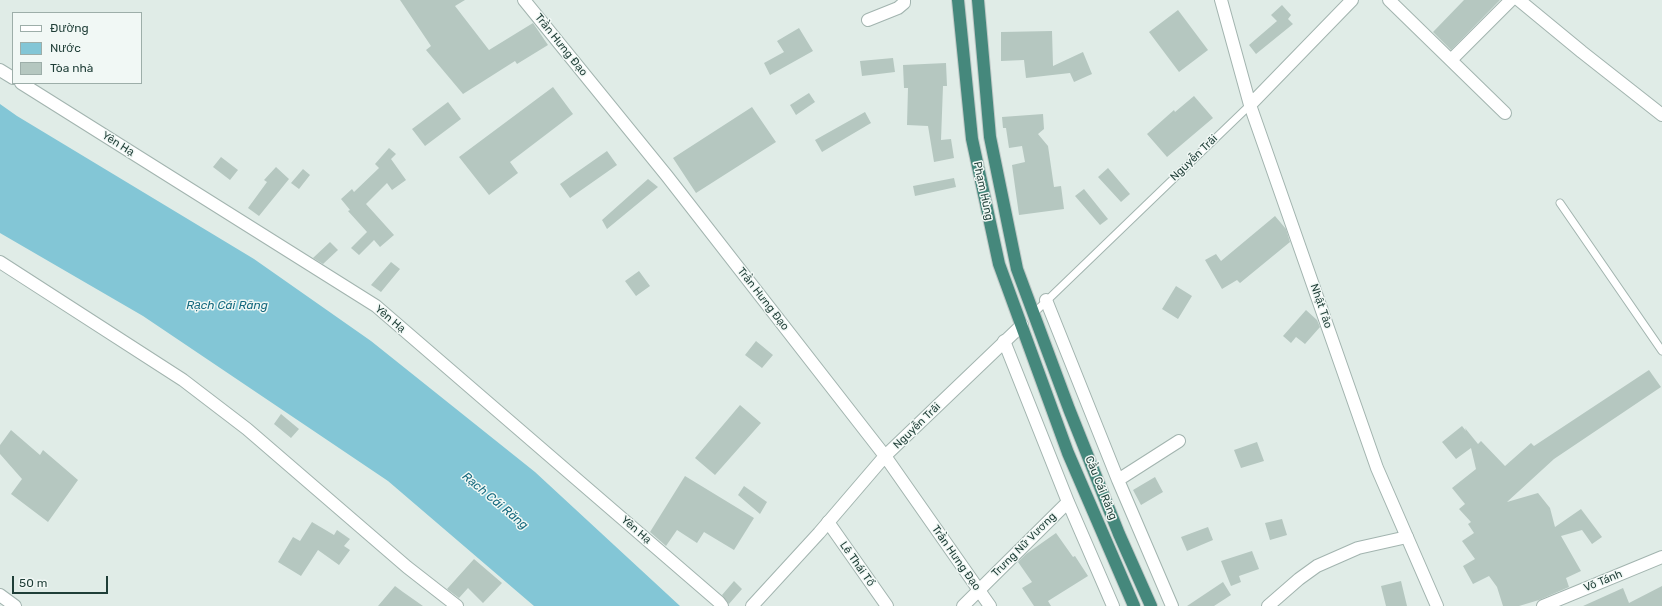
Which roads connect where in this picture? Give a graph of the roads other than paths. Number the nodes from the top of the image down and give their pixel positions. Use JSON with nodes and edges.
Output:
{"nodes":[{"id":1,"x":524,"y":0,"type":"edge"},
{"id":2,"x":904,"y":0,"type":"edge"},
{"id":3,"x":958,"y":0,"type":"edge"},
{"id":4,"x":978,"y":0,"type":"edge"},
{"id":5,"x":1221,"y":0,"type":"edge"},
{"id":6,"x":1352,"y":0,"type":"edge"},
{"id":7,"x":1389,"y":0,"type":"edge"},
{"id":8,"x":1511,"y":0,"type":"edge"},
{"id":9,"x":1519,"y":0,"type":"edge"},
{"id":10,"x":868,"y":20,"type":"dead end"},
{"id":11,"x":1451,"y":60,"type":"junction"},
{"id":12,"x":0,"y":70,"type":"edge"},
{"id":13,"x":12,"y":77,"type":"edge"},
{"id":14,"x":23,"y":84,"type":"edge"},
{"id":15,"x":1250,"y":105,"type":"junction"},
{"id":16,"x":1505,"y":113,"type":"dead end"},
{"id":17,"x":1662,"y":115,"type":"edge"},
{"id":18,"x":1560,"y":203,"type":"dead end"},
{"id":19,"x":0,"y":262,"type":"edge"},
{"id":20,"x":1046,"y":300,"type":"junction"},
{"id":21,"x":1034,"y":313,"type":"junction"},
{"id":22,"x":1022,"y":325,"type":"junction"},
{"id":23,"x":1004,"y":341,"type":"junction"},
{"id":24,"x":1662,"y":351,"type":"edge"},
{"id":25,"x":1054,"y":369,"type":"joint"},
{"id":26,"x":1040,"y":375,"type":"joint"},
{"id":27,"x":1179,"y":441,"type":"dead end"},
{"id":28,"x":885,"y":456,"type":"junction"},
{"id":29,"x":1118,"y":480,"type":"junction"},
{"id":30,"x":1068,"y":502,"type":"junction"},
{"id":31,"x":828,"y":522,"type":"junction"},
{"id":32,"x":1407,"y":537,"type":"junction"},
{"id":33,"x":1662,"y":557,"type":"edge"},
{"id":34,"x":978,"y":590,"type":"junction"},
{"id":35,"x":0,"y":595,"type":"edge"},
{"id":36,"x":16,"y":606,"type":"edge"},
{"id":37,"x":457,"y":606,"type":"edge"},
{"id":38,"x":722,"y":606,"type":"edge"},
{"id":39,"x":752,"y":606,"type":"edge"},
{"id":40,"x":887,"y":606,"type":"edge"},
{"id":41,"x":964,"y":606,"type":"edge"},
{"id":42,"x":990,"y":606,"type":"edge"},
{"id":43,"x":1113,"y":606,"type":"edge"},
{"id":44,"x":1134,"y":606,"type":"edge"},
{"id":45,"x":1152,"y":606,"type":"edge"},
{"id":46,"x":1172,"y":606,"type":"edge"},
{"id":47,"x":1268,"y":606,"type":"edge"},
{"id":48,"x":1437,"y":606,"type":"edge"},
{"id":49,"x":1544,"y":606,"type":"edge"}],
"edges":[{"from":1,"to":28,"type":"street","name":"Trần Hưng Đạo"},
{"from":2,"to":10,"type":"street"},
{"from":3,"to":22,"type":"highway","name":"Phạm Hùng"},
{"from":4,"to":21,"type":"highway","name":"Phạm Hùng"},
{"from":5,"to":15,"type":"street","name":"Nhật Tảo"},
{"from":6,"to":15,"type":"street","name":"Nguyễn Trãi"},
{"from":7,"to":11,"type":"street"},
{"from":8,"to":11,"type":"street"},
{"from":9,"to":17,"type":"street"},
{"from":11,"to":16,"type":"street"},
{"from":12,"to":13,"type":"street"},
{"from":14,"to":38,"type":"street","name":"Yên Hạ"},
{"from":15,"to":20,"type":"lane","name":"Nguyễn Trãi"},
{"from":15,"to":32,"type":"street","name":"Nhật Tảo"},
{"from":18,"to":24,"type":"lane"},
{"from":19,"to":37,"type":"street"},
{"from":20,"to":21,"type":"lane","name":"Nguyễn Trãi"},
{"from":20,"to":29,"type":"street"},
{"from":21,"to":25,"type":"highway","name":"Phạm Hùng"},
{"from":22,"to":23,"type":"street","name":"Nguyễn Trãi"},
{"from":22,"to":26,"type":"highway","name":"Phạm Hùng"},
{"from":23,"to":28,"type":"street","name":"Nguyễn Trãi"},
{"from":23,"to":30,"type":"street"},
{"from":25,"to":45,"type":"highway","name":"Cầu Cái Răng"},
{"from":26,"to":44,"type":"highway","name":"Cầu Cái Răng"},
{"from":27,"to":29,"type":"street"},
{"from":28,"to":31,"type":"street","name":"Nguyễn Trãi"},
{"from":28,"to":34,"type":"street","name":"Trần Hưng Đạo"},
{"from":29,"to":46,"type":"street"},
{"from":30,"to":34,"type":"street","name":"Trưng Nữ Vương"},
{"from":30,"to":43,"type":"street"},
{"from":31,"to":39,"type":"street","name":"Nguyễn Trãi"},
{"from":31,"to":40,"type":"street","name":"Lê Thái Tổ"},
{"from":32,"to":47,"type":"street"},
{"from":32,"to":48,"type":"street","name":"Nhật Tảo"},
{"from":33,"to":49,"type":"street","name":"Võ Tánh"},
{"from":34,"to":41,"type":"street","name":"Trưng Nữ Vương"},
{"from":34,"to":42,"type":"street","name":"Trần Hưng Đạo"},
{"from":35,"to":36,"type":"street"}]}
